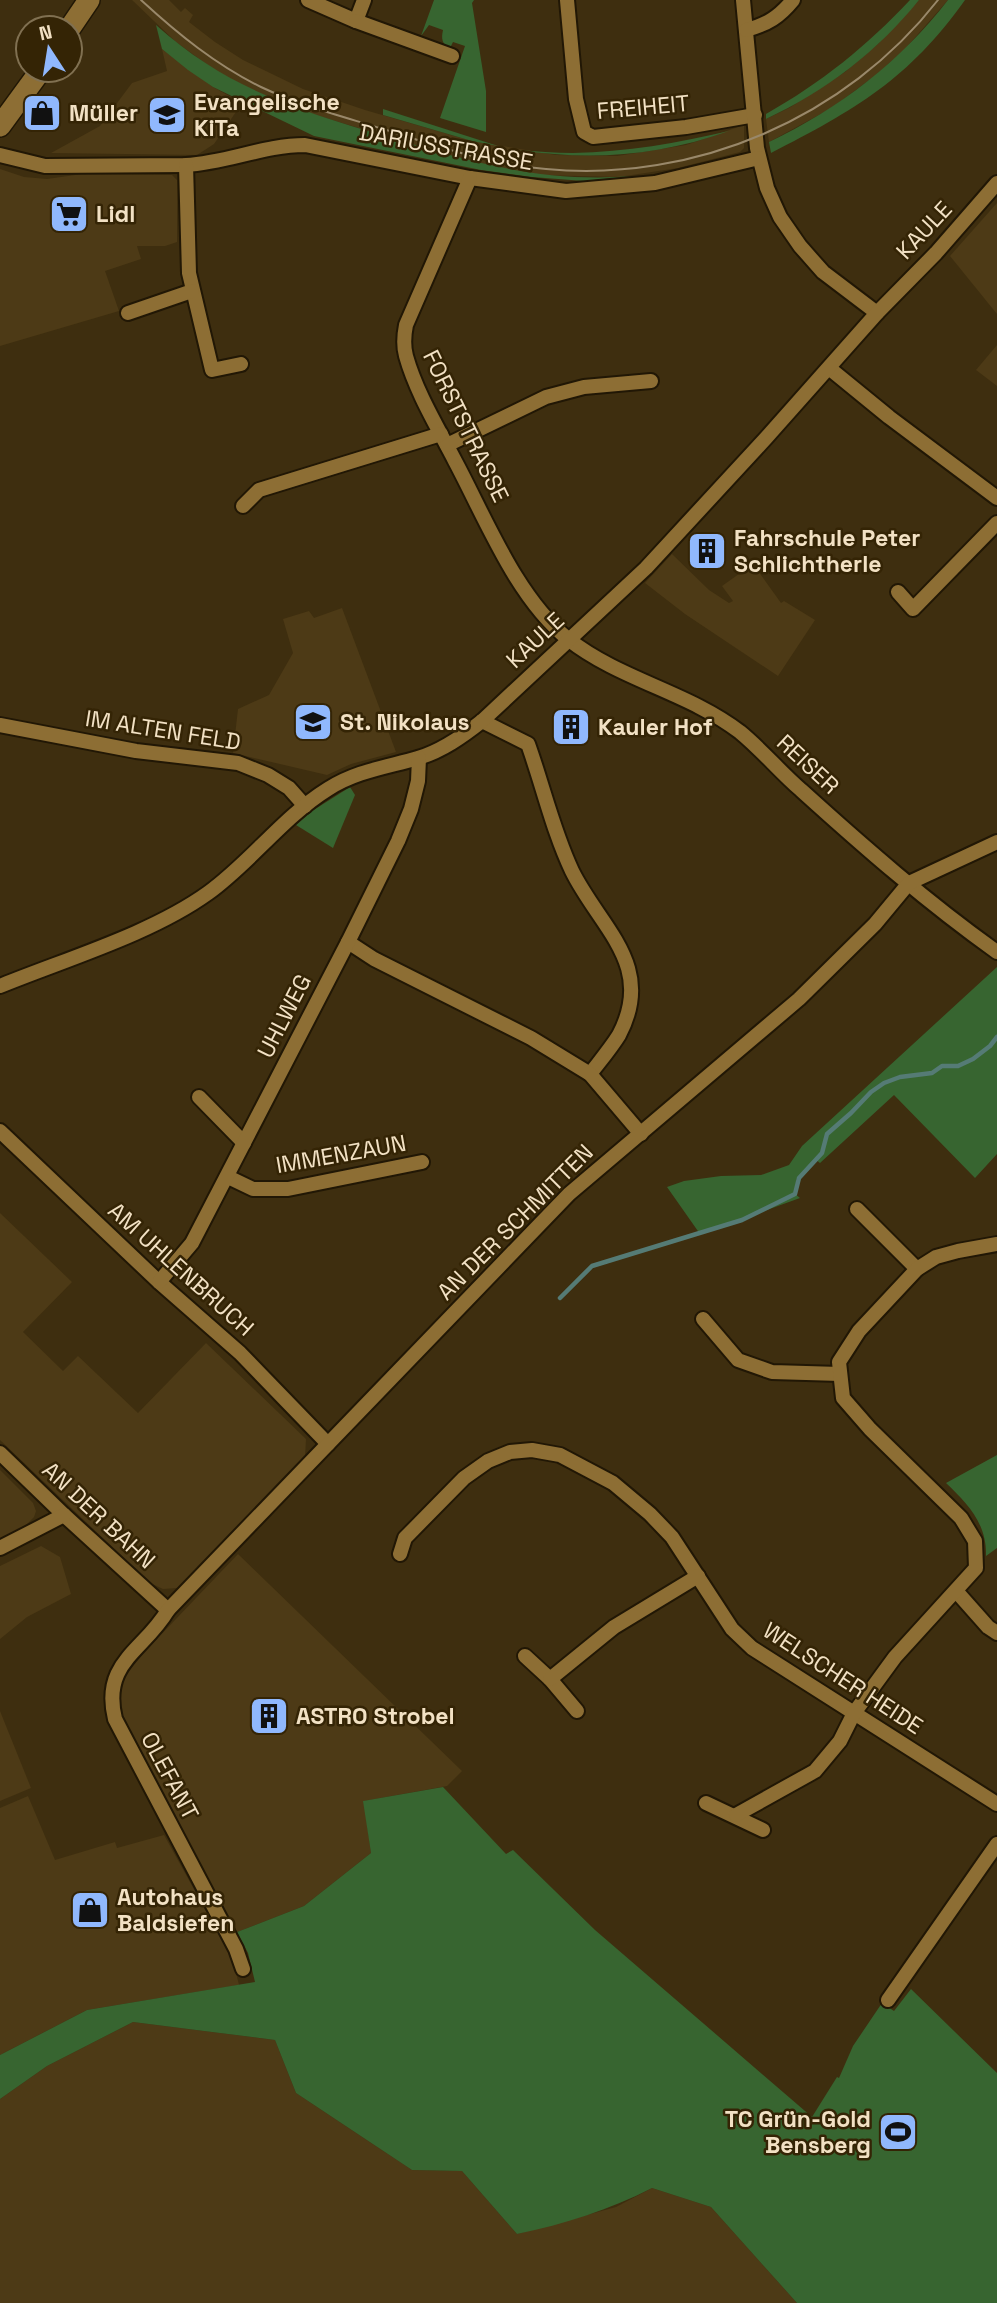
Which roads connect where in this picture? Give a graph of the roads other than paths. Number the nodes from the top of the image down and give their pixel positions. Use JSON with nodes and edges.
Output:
{"nodes":[{"id":1,"x":308,"y":0,"type":"edge"},
{"id":2,"x":364,"y":0,"type":"edge"},
{"id":3,"x":567,"y":0,"type":"edge"},
{"id":4,"x":743,"y":0,"type":"edge"},
{"id":5,"x":793,"y":0,"type":"edge"},
{"id":6,"x":356,"y":21,"type":"junction"},
{"id":7,"x":746,"y":30,"type":"junction"},
{"id":8,"x":453,"y":56,"type":"dead end"},
{"id":9,"x":31,"y":84,"type":"edge"},
{"id":10,"x":754,"y":115,"type":"junction"},
{"id":11,"x":0,"y":126,"type":"edge"},
{"id":12,"x":0,"y":155,"type":"edge"},
{"id":13,"x":759,"y":158,"type":"junction"},
{"id":14,"x":186,"y":164,"type":"junction"},
{"id":15,"x":470,"y":178,"type":"junction"},
{"id":16,"x":997,"y":183,"type":"edge"},
{"id":17,"x":192,"y":291,"type":"junction"},
{"id":18,"x":128,"y":313,"type":"dead end"},
{"id":19,"x":877,"y":313,"type":"junction"},
{"id":20,"x":240,"y":364,"type":"dead end"},
{"id":21,"x":829,"y":368,"type":"junction"},
{"id":22,"x":651,"y":381,"type":"dead end"},
{"id":23,"x":444,"y":440,"type":"junction"},
{"id":24,"x":997,"y":498,"type":"edge"},
{"id":25,"x":243,"y":506,"type":"dead end"},
{"id":26,"x":997,"y":523,"type":"edge"},
{"id":27,"x":898,"y":592,"type":"dead end"},
{"id":28,"x":568,"y":639,"type":"junction"},
{"id":29,"x":482,"y":721,"type":"junction"},
{"id":30,"x":0,"y":725,"type":"edge"},
{"id":31,"x":419,"y":758,"type":"junction"},
{"id":32,"x":305,"y":806,"type":"junction"},
{"id":33,"x":997,"y":842,"type":"edge"},
{"id":34,"x":909,"y":883,"type":"junction"},
{"id":35,"x":348,"y":942,"type":"junction"},
{"id":36,"x":997,"y":952,"type":"edge"},
{"id":37,"x":0,"y":986,"type":"edge"},
{"id":38,"x":590,"y":1074,"type":"junction"},
{"id":39,"x":199,"y":1097,"type":"dead end"},
{"id":40,"x":0,"y":1131,"type":"edge"},
{"id":41,"x":640,"y":1134,"type":"junction"},
{"id":42,"x":244,"y":1143,"type":"junction"},
{"id":43,"x":422,"y":1162,"type":"dead end"},
{"id":44,"x":228,"y":1177,"type":"junction"},
{"id":45,"x":857,"y":1209,"type":"dead end"},
{"id":46,"x":997,"y":1244,"type":"edge"},
{"id":47,"x":917,"y":1269,"type":"junction"},
{"id":48,"x":159,"y":1282,"type":"junction"},
{"id":49,"x":703,"y":1319,"type":"dead end"},
{"id":50,"x":840,"y":1374,"type":"junction"},
{"id":51,"x":328,"y":1444,"type":"junction"},
{"id":52,"x":0,"y":1453,"type":"edge"},
{"id":53,"x":64,"y":1515,"type":"junction"},
{"id":54,"x":0,"y":1548,"type":"edge"},
{"id":55,"x":400,"y":1554,"type":"dead end"},
{"id":56,"x":698,"y":1576,"type":"junction"},
{"id":57,"x":957,"y":1592,"type":"junction"},
{"id":58,"x":168,"y":1610,"type":"junction"},
{"id":59,"x":997,"y":1633,"type":"edge"},
{"id":60,"x":525,"y":1656,"type":"dead end"},
{"id":61,"x":550,"y":1679,"type":"junction"},
{"id":62,"x":577,"y":1711,"type":"dead end"},
{"id":63,"x":854,"y":1713,"type":"junction"},
{"id":64,"x":706,"y":1803,"type":"dead end"},
{"id":65,"x":997,"y":1804,"type":"edge"},
{"id":66,"x":736,"y":1815,"type":"junction"},
{"id":67,"x":763,"y":1830,"type":"dead end"},
{"id":68,"x":997,"y":1844,"type":"edge"},
{"id":69,"x":243,"y":1969,"type":"dead end"},
{"id":70,"x":888,"y":2000,"type":"dead end"}],
"edges":[{"from":1,"to":6,"type":"street"},
{"from":2,"to":6,"type":"street"},
{"from":3,"to":10,"type":"street","name":"FREIHEIT"},
{"from":4,"to":7,"type":"street"},
{"from":5,"to":7,"type":"street"},
{"from":6,"to":8,"type":"street"},
{"from":7,"to":10,"type":"street"},
{"from":9,"to":11,"type":"main road"},
{"from":10,"to":13,"type":"street"},
{"from":12,"to":14,"type":"street","name":"DARIUSSTRASSE"},
{"from":13,"to":15,"type":"street","name":"DARIUSSTRASSE"},
{"from":13,"to":19,"type":"street"},
{"from":14,"to":15,"type":"street","name":"DARIUSSTRASSE"},
{"from":14,"to":17,"type":"street"},
{"from":15,"to":23,"type":"street","name":"FORSTSTRASSE"},
{"from":16,"to":19,"type":"street","name":"KAULE"},
{"from":17,"to":18,"type":"street"},
{"from":17,"to":20,"type":"street"},
{"from":19,"to":21,"type":"street","name":"KAULE"},
{"from":21,"to":24,"type":"street"},
{"from":21,"to":28,"type":"street","name":"KAULE"},
{"from":22,"to":23,"type":"street"},
{"from":23,"to":25,"type":"street"},
{"from":23,"to":28,"type":"street","name":"FORSTSTRASSE"},
{"from":26,"to":27,"type":"street"},
{"from":28,"to":29,"type":"street","name":"KAULE"},
{"from":28,"to":34,"type":"street","name":"REISER"},
{"from":29,"to":31,"type":"street","name":"KAULE"},
{"from":29,"to":38,"type":"street"},
{"from":30,"to":32,"type":"street","name":"IM ALTEN FELD"},
{"from":31,"to":32,"type":"street","name":"KAULE"},
{"from":31,"to":35,"type":"street","name":"UHLWEG"},
{"from":32,"to":37,"type":"street","name":"KAULE"},
{"from":33,"to":34,"type":"street"},
{"from":34,"to":36,"type":"street","name":"REISER"},
{"from":34,"to":41,"type":"street","name":"AN DER SCHMITTEN"},
{"from":35,"to":38,"type":"street"},
{"from":35,"to":42,"type":"street","name":"UHLWEG"},
{"from":38,"to":41,"type":"street"},
{"from":39,"to":42,"type":"street"},
{"from":40,"to":48,"type":"street","name":"AM UHLENBRUCH"},
{"from":41,"to":51,"type":"street","name":"AN DER SCHMITTEN"},
{"from":42,"to":44,"type":"street","name":"UHLWEG"},
{"from":43,"to":44,"type":"street","name":"IMMENZAUN"},
{"from":44,"to":48,"type":"street","name":"UHLWEG"},
{"from":45,"to":47,"type":"street"},
{"from":46,"to":47,"type":"street"},
{"from":47,"to":50,"type":"street"},
{"from":48,"to":51,"type":"street","name":"AM UHLENBRUCH"},
{"from":49,"to":50,"type":"street"},
{"from":50,"to":57,"type":"street"},
{"from":51,"to":58,"type":"street","name":"AN DER SCHMITTEN"},
{"from":52,"to":53,"type":"street","name":"AN DER BAHN"},
{"from":53,"to":54,"type":"street"},
{"from":53,"to":58,"type":"street","name":"AN DER BAHN"},
{"from":55,"to":56,"type":"street","name":"WELSCHER HEIDE"},
{"from":56,"to":61,"type":"street"},
{"from":56,"to":63,"type":"street","name":"WELSCHER HEIDE"},
{"from":57,"to":59,"type":"street"},
{"from":57,"to":63,"type":"street"},
{"from":58,"to":69,"type":"street","name":"OLEFANT"},
{"from":60,"to":61,"type":"street"},
{"from":61,"to":62,"type":"street"},
{"from":63,"to":65,"type":"street","name":"WELSCHER HEIDE"},
{"from":63,"to":66,"type":"street"},
{"from":64,"to":66,"type":"street"},
{"from":66,"to":67,"type":"street"},
{"from":68,"to":70,"type":"street"}]}
